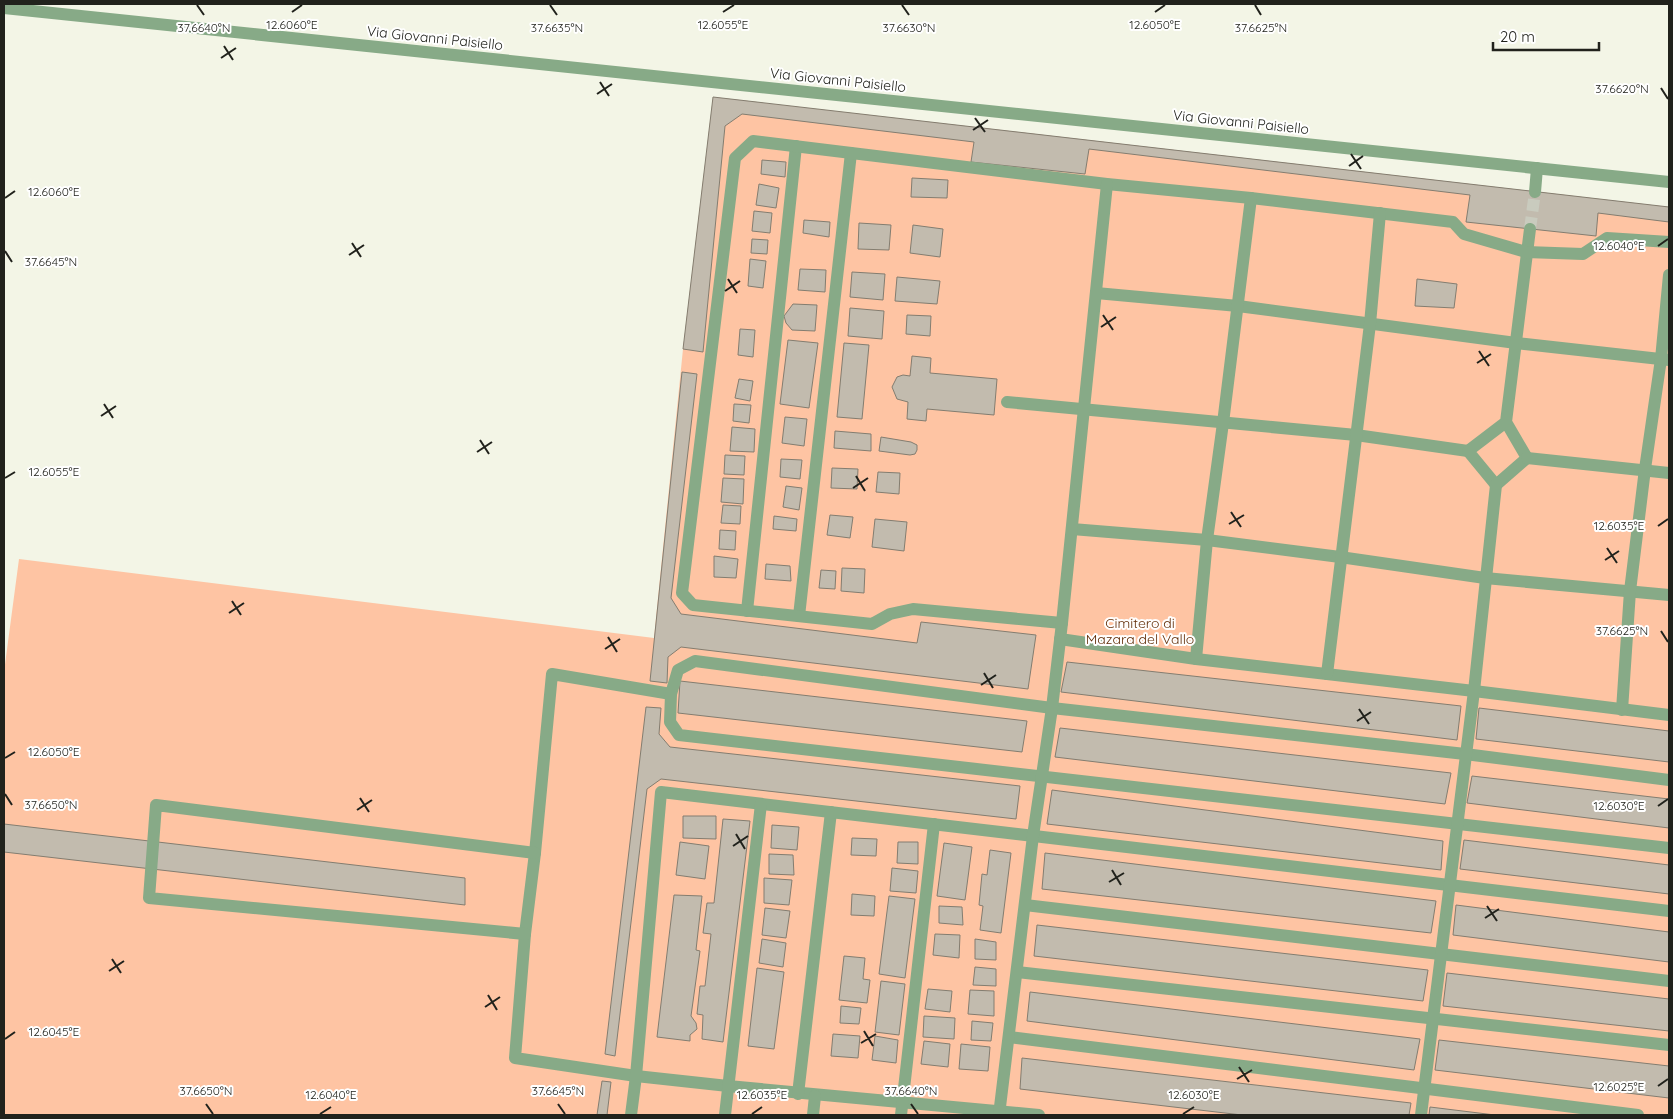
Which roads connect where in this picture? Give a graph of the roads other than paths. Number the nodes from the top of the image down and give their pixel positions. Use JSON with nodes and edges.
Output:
{"nodes":[{"id":1,"x":4,"y":8,"type":"edge"},
{"id":2,"x":796,"y":146,"type":"junction"},
{"id":3,"x":851,"y":153,"type":"junction"},
{"id":4,"x":1537,"y":168,"type":"junction"},
{"id":5,"x":1669,"y":182,"type":"edge"},
{"id":6,"x":1107,"y":184,"type":"junction"},
{"id":7,"x":1535,"y":192,"type":"tunnel mouth"},
{"id":8,"x":1251,"y":198,"type":"junction"},
{"id":9,"x":1380,"y":213,"type":"junction"},
{"id":10,"x":1530,"y":229,"type":"tunnel mouth"},
{"id":11,"x":1669,"y":242,"type":"edge"},
{"id":12,"x":1526,"y":252,"type":"junction"},
{"id":13,"x":1669,"y":275,"type":"edge"},
{"id":14,"x":1096,"y":293,"type":"junction"},
{"id":15,"x":1238,"y":306,"type":"junction"},
{"id":16,"x":1370,"y":324,"type":"junction"},
{"id":17,"x":1516,"y":343,"type":"junction"},
{"id":18,"x":1665,"y":360,"type":"edge"},
{"id":19,"x":1007,"y":402,"type":"dead end"},
{"id":20,"x":1083,"y":410,"type":"junction"},
{"id":21,"x":1506,"y":422,"type":"junction"},
{"id":22,"x":1223,"y":423,"type":"junction"},
{"id":23,"x":1356,"y":435,"type":"junction"},
{"id":24,"x":1468,"y":451,"type":"junction"},
{"id":25,"x":1527,"y":458,"type":"junction"},
{"id":26,"x":1645,"y":470,"type":"junction"},
{"id":27,"x":1669,"y":473,"type":"edge"},
{"id":28,"x":1496,"y":485,"type":"junction"},
{"id":29,"x":1072,"y":529,"type":"junction"},
{"id":30,"x":1207,"y":540,"type":"junction"},
{"id":31,"x":1340,"y":557,"type":"junction"},
{"id":32,"x":1484,"y":578,"type":"junction"},
{"id":33,"x":1630,"y":591,"type":"junction"},
{"id":34,"x":1669,"y":595,"type":"edge"},
{"id":35,"x":747,"y":610,"type":"junction"},
{"id":36,"x":800,"y":616,"type":"junction"},
{"id":37,"x":1062,"y":623,"type":"junction"},
{"id":38,"x":1060,"y":639,"type":"junction"},
{"id":39,"x":1196,"y":659,"type":"junction"},
{"id":40,"x":1326,"y":674,"type":"junction"},
{"id":41,"x":1474,"y":691,"type":"junction"},
{"id":42,"x":672,"y":694,"type":"junction"},
{"id":43,"x":1052,"y":708,"type":"junction"},
{"id":44,"x":1622,"y":710,"type":"junction"},
{"id":45,"x":1669,"y":715,"type":"edge"},
{"id":46,"x":1465,"y":754,"type":"junction"},
{"id":47,"x":1042,"y":776,"type":"junction"},
{"id":48,"x":1669,"y":780,"type":"edge"},
{"id":49,"x":761,"y":804,"type":"junction"},
{"id":50,"x":831,"y":812,"type":"junction"},
{"id":51,"x":934,"y":824,"type":"junction"},
{"id":52,"x":1456,"y":824,"type":"junction"},
{"id":53,"x":1033,"y":836,"type":"junction"},
{"id":54,"x":1669,"y":848,"type":"edge"},
{"id":55,"x":535,"y":853,"type":"junction"},
{"id":56,"x":1449,"y":886,"type":"junction"},
{"id":57,"x":1025,"y":905,"type":"junction"},
{"id":58,"x":1669,"y":911,"type":"edge"},
{"id":59,"x":525,"y":934,"type":"junction"},
{"id":60,"x":1441,"y":954,"type":"junction"},
{"id":61,"x":1017,"y":972,"type":"junction"},
{"id":62,"x":1669,"y":981,"type":"edge"},
{"id":63,"x":1432,"y":1019,"type":"junction"},
{"id":64,"x":1009,"y":1037,"type":"junction"},
{"id":65,"x":1669,"y":1046,"type":"edge"},
{"id":66,"x":636,"y":1076,"type":"junction"},
{"id":67,"x":728,"y":1086,"type":"junction"},
{"id":68,"x":1424,"y":1089,"type":"junction"},
{"id":69,"x":798,"y":1094,"type":"junction"},
{"id":70,"x":815,"y":1096,"type":"junction"},
{"id":71,"x":902,"y":1109,"type":"edge"},
{"id":72,"x":999,"y":1113,"type":"edge"},
{"id":73,"x":631,"y":1115,"type":"edge"},
{"id":74,"x":725,"y":1115,"type":"edge"},
{"id":75,"x":812,"y":1115,"type":"edge"},
{"id":76,"x":1039,"y":1115,"type":"edge"},
{"id":77,"x":1421,"y":1115,"type":"edge"},
{"id":78,"x":1638,"y":1115,"type":"edge"}],
"edges":[{"from":1,"to":4,"type":"street","name":"Via Giovanni Paisiello"},
{"from":2,"to":3,"type":"street"},
{"from":2,"to":35,"type":"street"},
{"from":2,"to":35,"type":"street"},
{"from":3,"to":6,"type":"street"},
{"from":3,"to":36,"type":"street"},
{"from":4,"to":5,"type":"street","name":"Via Giovanni Paisiello"},
{"from":4,"to":7,"type":"street"},
{"from":6,"to":8,"type":"street"},
{"from":6,"to":14,"type":"street"},
{"from":8,"to":9,"type":"street"},
{"from":8,"to":15,"type":"street"},
{"from":9,"to":12,"type":"street"},
{"from":9,"to":16,"type":"street"},
{"from":10,"to":12,"type":"street"},
{"from":11,"to":12,"type":"street"},
{"from":12,"to":17,"type":"street"},
{"from":13,"to":18,"type":"street"},
{"from":14,"to":15,"type":"street"},
{"from":14,"to":20,"type":"street"},
{"from":15,"to":16,"type":"street"},
{"from":15,"to":22,"type":"street"},
{"from":16,"to":17,"type":"street"},
{"from":16,"to":23,"type":"street"},
{"from":17,"to":18,"type":"street"},
{"from":17,"to":21,"type":"street"},
{"from":18,"to":26,"type":"street"},
{"from":19,"to":20,"type":"street"},
{"from":20,"to":22,"type":"street"},
{"from":20,"to":29,"type":"street"},
{"from":21,"to":24,"type":"street"},
{"from":21,"to":25,"type":"street"},
{"from":22,"to":23,"type":"street"},
{"from":22,"to":30,"type":"street"},
{"from":23,"to":24,"type":"street"},
{"from":23,"to":31,"type":"street"},
{"from":24,"to":28,"type":"street"},
{"from":25,"to":26,"type":"street"},
{"from":25,"to":28,"type":"street"},
{"from":26,"to":27,"type":"street"},
{"from":26,"to":33,"type":"street"},
{"from":28,"to":32,"type":"street"},
{"from":29,"to":30,"type":"street"},
{"from":29,"to":37,"type":"street"},
{"from":30,"to":31,"type":"street"},
{"from":30,"to":39,"type":"street"},
{"from":31,"to":32,"type":"street"},
{"from":31,"to":40,"type":"street"},
{"from":32,"to":33,"type":"street"},
{"from":32,"to":41,"type":"street"},
{"from":33,"to":34,"type":"street"},
{"from":33,"to":44,"type":"street"},
{"from":35,"to":36,"type":"street"},
{"from":36,"to":37,"type":"street"},
{"from":37,"to":38,"type":"street"},
{"from":38,"to":39,"type":"street"},
{"from":38,"to":43,"type":"street"},
{"from":39,"to":40,"type":"street"},
{"from":40,"to":41,"type":"street"},
{"from":41,"to":44,"type":"street"},
{"from":41,"to":46,"type":"street"},
{"from":42,"to":43,"type":"street"},
{"from":42,"to":47,"type":"street"},
{"from":42,"to":55,"type":"street"},
{"from":43,"to":46,"type":"street"},
{"from":43,"to":47,"type":"street"},
{"from":44,"to":45,"type":"street"},
{"from":46,"to":48,"type":"street"},
{"from":46,"to":52,"type":"street"},
{"from":47,"to":52,"type":"street"},
{"from":47,"to":53,"type":"street"},
{"from":49,"to":50,"type":"street"},
{"from":49,"to":66,"type":"street"},
{"from":49,"to":67,"type":"street"},
{"from":50,"to":51,"type":"street"},
{"from":50,"to":69,"type":"street"},
{"from":51,"to":53,"type":"street"},
{"from":51,"to":71,"type":"street"},
{"from":52,"to":54,"type":"street"},
{"from":52,"to":56,"type":"street"},
{"from":53,"to":56,"type":"street"},
{"from":53,"to":57,"type":"street"},
{"from":55,"to":59,"type":"street"},
{"from":55,"to":59,"type":"street"},
{"from":56,"to":58,"type":"street"},
{"from":56,"to":60,"type":"street"},
{"from":57,"to":60,"type":"street"},
{"from":57,"to":61,"type":"street"},
{"from":59,"to":66,"type":"street"},
{"from":60,"to":62,"type":"street"},
{"from":60,"to":63,"type":"street"},
{"from":61,"to":63,"type":"street"},
{"from":61,"to":64,"type":"street"},
{"from":63,"to":65,"type":"street"},
{"from":63,"to":68,"type":"street"},
{"from":64,"to":68,"type":"street"},
{"from":64,"to":72,"type":"street"},
{"from":66,"to":67,"type":"street"},
{"from":66,"to":73,"type":"street"},
{"from":67,"to":69,"type":"street"},
{"from":67,"to":74,"type":"street"},
{"from":68,"to":77,"type":"street"},
{"from":68,"to":78,"type":"street"},
{"from":69,"to":70,"type":"street"},
{"from":70,"to":71,"type":"street"},
{"from":70,"to":75,"type":"street"},
{"from":71,"to":72,"type":"street"},
{"from":72,"to":76,"type":"street"}]}
